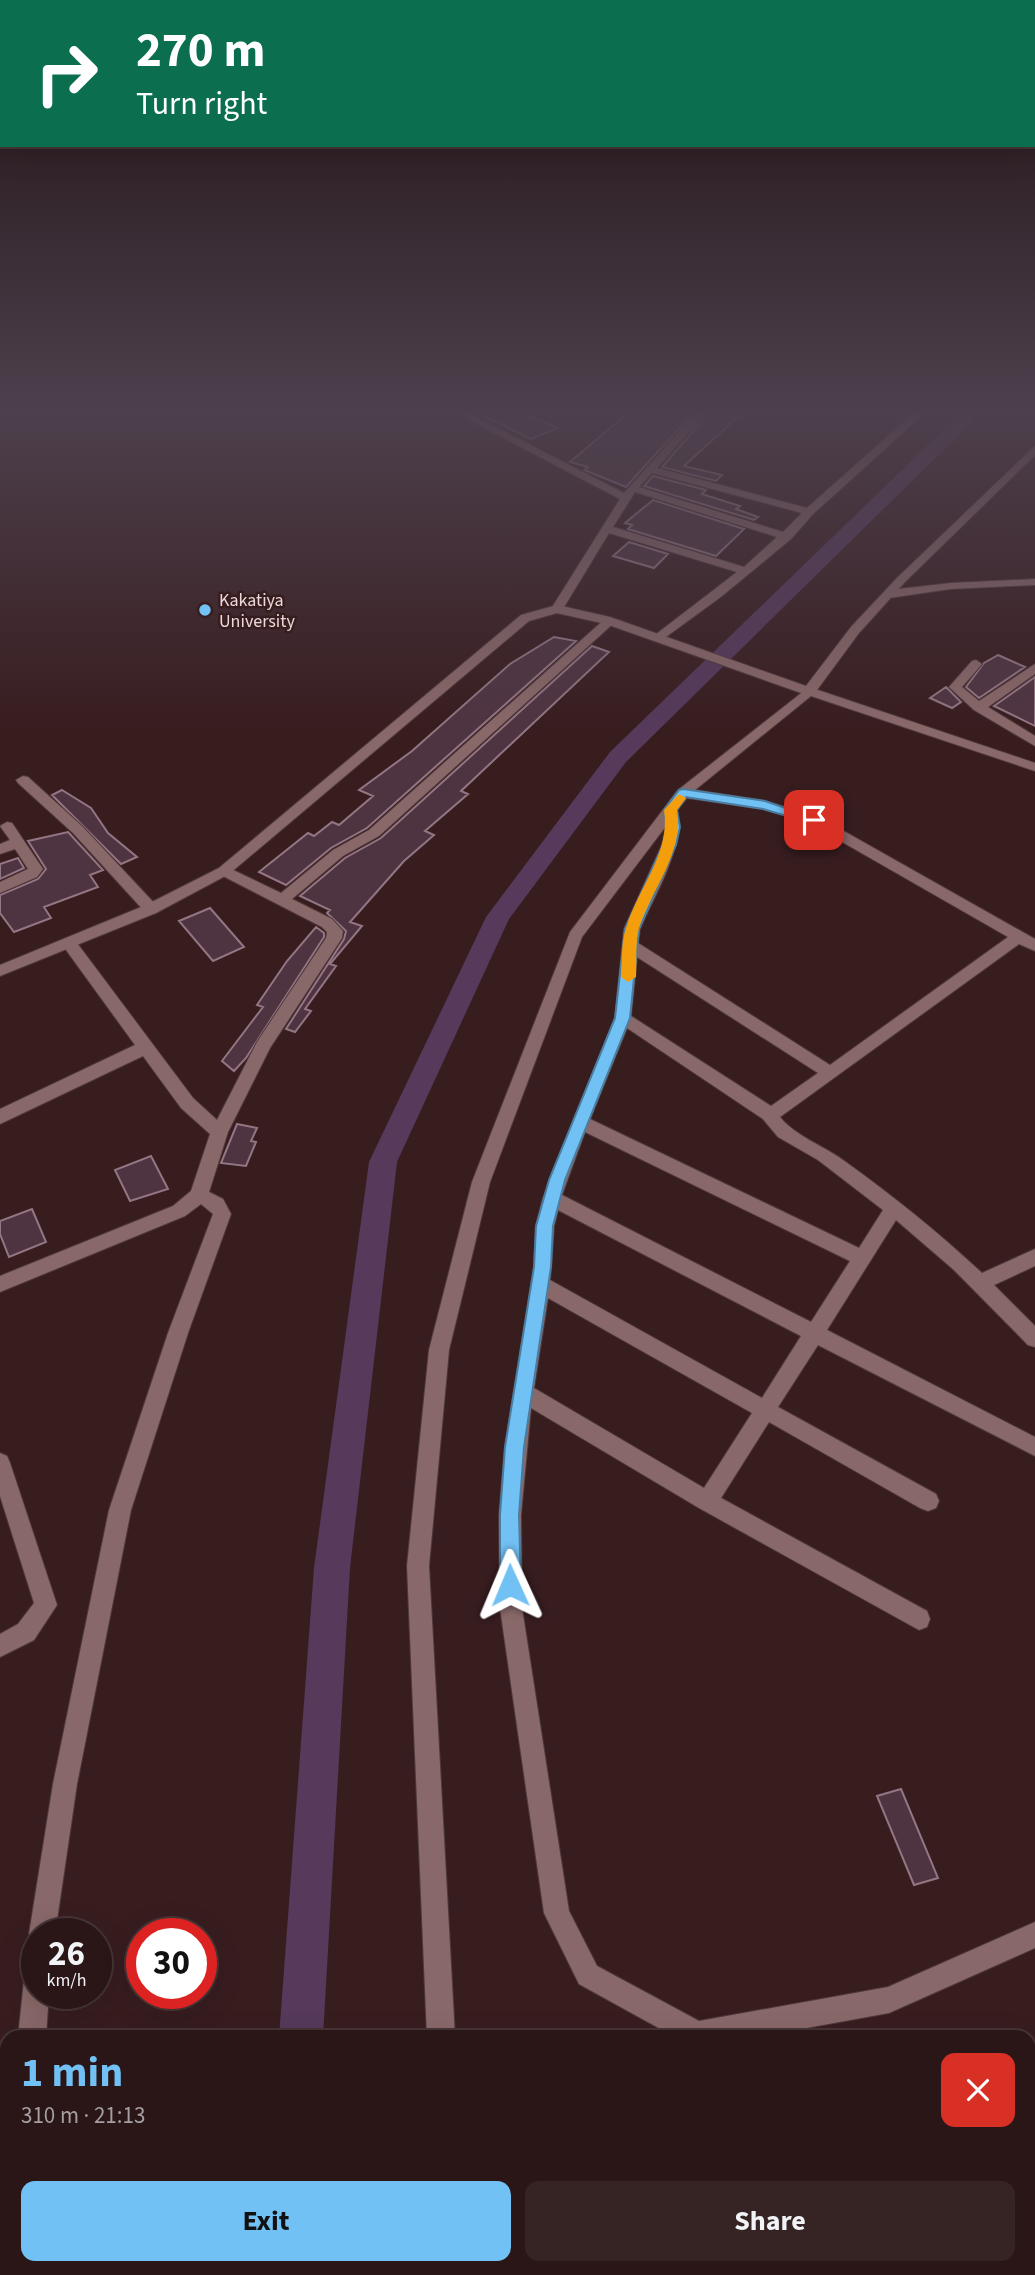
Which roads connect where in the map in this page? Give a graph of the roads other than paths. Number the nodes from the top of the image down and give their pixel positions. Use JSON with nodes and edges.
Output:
{"nodes":[{"id":1,"x":613,"y":518,"type":"edge"},
{"id":2,"x":719,"y":518,"type":"edge"},
{"id":3,"x":804,"y":518,"type":"edge"},
{"id":4,"x":965,"y":518,"type":"edge"},
{"id":5,"x":607,"y":528,"type":"junction"},
{"id":6,"x":787,"y":537,"type":"junction"},
{"id":7,"x":746,"y":571,"type":"junction"},
{"id":8,"x":1035,"y":582,"type":"edge"},
{"id":9,"x":889,"y":594,"type":"junction"},
{"id":10,"x":557,"y":609,"type":"junction"},
{"id":11,"x":610,"y":621,"type":"junction"},
{"id":12,"x":659,"y":638,"type":"junction"},
{"id":13,"x":976,"y":664,"type":"dead end"},
{"id":14,"x":1035,"y":668,"type":"edge"},
{"id":15,"x":809,"y":691,"type":"junction"},
{"id":16,"x":979,"y":707,"type":"junction"},
{"id":17,"x":1035,"y":742,"type":"edge"},
{"id":18,"x":1035,"y":767,"type":"edge"},
{"id":19,"x":23,"y":780,"type":"dead end"},
{"id":20,"x":677,"y":801,"type":"junction"},
{"id":21,"x":7,"y":826,"type":"dead end"},
{"id":22,"x":19,"y":842,"type":"junction"},
{"id":23,"x":0,"y":849,"type":"edge"},
{"id":24,"x":224,"y":872,"type":"junction"},
{"id":25,"x":0,"y":888,"type":"edge"},
{"id":26,"x":281,"y":901,"type":"junction"},
{"id":27,"x":151,"y":909,"type":"junction"},
{"id":28,"x":1019,"y":937,"type":"junction"},
{"id":29,"x":69,"y":943,"type":"junction"},
{"id":30,"x":631,"y":946,"type":"junction"},
{"id":31,"x":1035,"y":946,"type":"edge"},
{"id":32,"x":3,"y":966,"type":"edge"},
{"id":33,"x":623,"y":1018,"type":"junction"},
{"id":34,"x":144,"y":1048,"type":"junction"},
{"id":35,"x":830,"y":1073,"type":"junction"},
{"id":36,"x":771,"y":1115,"type":"junction"},
{"id":37,"x":0,"y":1117,"type":"edge"},
{"id":38,"x":580,"y":1122,"type":"junction"},
{"id":39,"x":219,"y":1132,"type":"junction"},
{"id":40,"x":199,"y":1195,"type":"junction"},
{"id":41,"x":552,"y":1198,"type":"junction"},
{"id":42,"x":894,"y":1208,"type":"junction"},
{"id":43,"x":1035,"y":1257,"type":"edge"},
{"id":44,"x":862,"y":1258,"type":"junction"},
{"id":45,"x":982,"y":1282,"type":"junction"},
{"id":46,"x":0,"y":1284,"type":"edge"},
{"id":47,"x":540,"y":1284,"type":"junction"},
{"id":48,"x":815,"y":1332,"type":"junction"},
{"id":49,"x":1035,"y":1339,"type":"edge"},
{"id":50,"x":523,"y":1392,"type":"junction"},
{"id":51,"x":766,"y":1408,"type":"junction"},
{"id":52,"x":1035,"y":1447,"type":"edge"},
{"id":53,"x":0,"y":1463,"type":"edge"},
{"id":54,"x":707,"y":1500,"type":"junction"},
{"id":55,"x":928,"y":1501,"type":"dead end"},
{"id":56,"x":919,"y":1619,"type":"dead end"},
{"id":57,"x":0,"y":1646,"type":"edge"},
{"id":58,"x":44,"y":1918,"type":"edge"},
{"id":59,"x":1035,"y":1935,"type":"edge"},
{"id":60,"x":34,"y":2009,"type":"edge"},
{"id":61,"x":33,"y":2030,"type":"edge"},
{"id":62,"x":441,"y":2030,"type":"edge"},
{"id":63,"x":690,"y":2030,"type":"edge"},
{"id":64,"x":732,"y":2030,"type":"edge"}],
"edges":[{"from":1,"to":5,"type":"street"},
{"from":2,"to":6,"type":"street"},
{"from":3,"to":6,"type":"street"},
{"from":4,"to":9,"type":"street"},
{"from":5,"to":7,"type":"street"},
{"from":5,"to":10,"type":"street"},
{"from":6,"to":7,"type":"street"},
{"from":7,"to":12,"type":"street"},
{"from":8,"to":9,"type":"street"},
{"from":9,"to":15,"type":"street"},
{"from":10,"to":11,"type":"street"},
{"from":10,"to":24,"type":"street"},
{"from":11,"to":12,"type":"street"},
{"from":11,"to":26,"type":"street"},
{"from":12,"to":15,"type":"street"},
{"from":13,"to":16,"type":"street"},
{"from":14,"to":16,"type":"street"},
{"from":15,"to":18,"type":"street"},
{"from":15,"to":20,"type":"street"},
{"from":16,"to":17,"type":"street"},
{"from":19,"to":27,"type":"street"},
{"from":20,"to":28,"type":"street"},
{"from":20,"to":30,"type":"street"},
{"from":20,"to":62,"type":"street"},
{"from":21,"to":22,"type":"street"},
{"from":22,"to":23,"type":"street"},
{"from":22,"to":25,"type":"street"},
{"from":24,"to":26,"type":"street"},
{"from":24,"to":27,"type":"street"},
{"from":26,"to":39,"type":"street"},
{"from":27,"to":29,"type":"street"},
{"from":28,"to":31,"type":"street"},
{"from":28,"to":35,"type":"street"},
{"from":29,"to":32,"type":"street"},
{"from":29,"to":34,"type":"street"},
{"from":30,"to":33,"type":"street"},
{"from":30,"to":35,"type":"street"},
{"from":33,"to":36,"type":"street"},
{"from":33,"to":38,"type":"street"},
{"from":34,"to":37,"type":"street"},
{"from":34,"to":39,"type":"street"},
{"from":35,"to":36,"type":"street"},
{"from":36,"to":42,"type":"street"},
{"from":38,"to":41,"type":"street"},
{"from":38,"to":44,"type":"street"},
{"from":39,"to":40,"type":"street"},
{"from":40,"to":46,"type":"street"},
{"from":40,"to":58,"type":"street"},
{"from":41,"to":47,"type":"street"},
{"from":41,"to":48,"type":"street"},
{"from":42,"to":44,"type":"street"},
{"from":42,"to":45,"type":"street"},
{"from":43,"to":45,"type":"street"},
{"from":44,"to":48,"type":"street"},
{"from":45,"to":49,"type":"street"},
{"from":47,"to":50,"type":"street"},
{"from":47,"to":51,"type":"street"},
{"from":48,"to":51,"type":"street"},
{"from":48,"to":52,"type":"street"},
{"from":50,"to":54,"type":"street"},
{"from":50,"to":63,"type":"street"},
{"from":51,"to":54,"type":"street"},
{"from":51,"to":55,"type":"street"},
{"from":53,"to":57,"type":"street"},
{"from":54,"to":56,"type":"street"},
{"from":59,"to":64,"type":"street"},
{"from":60,"to":61,"type":"street"}]}
